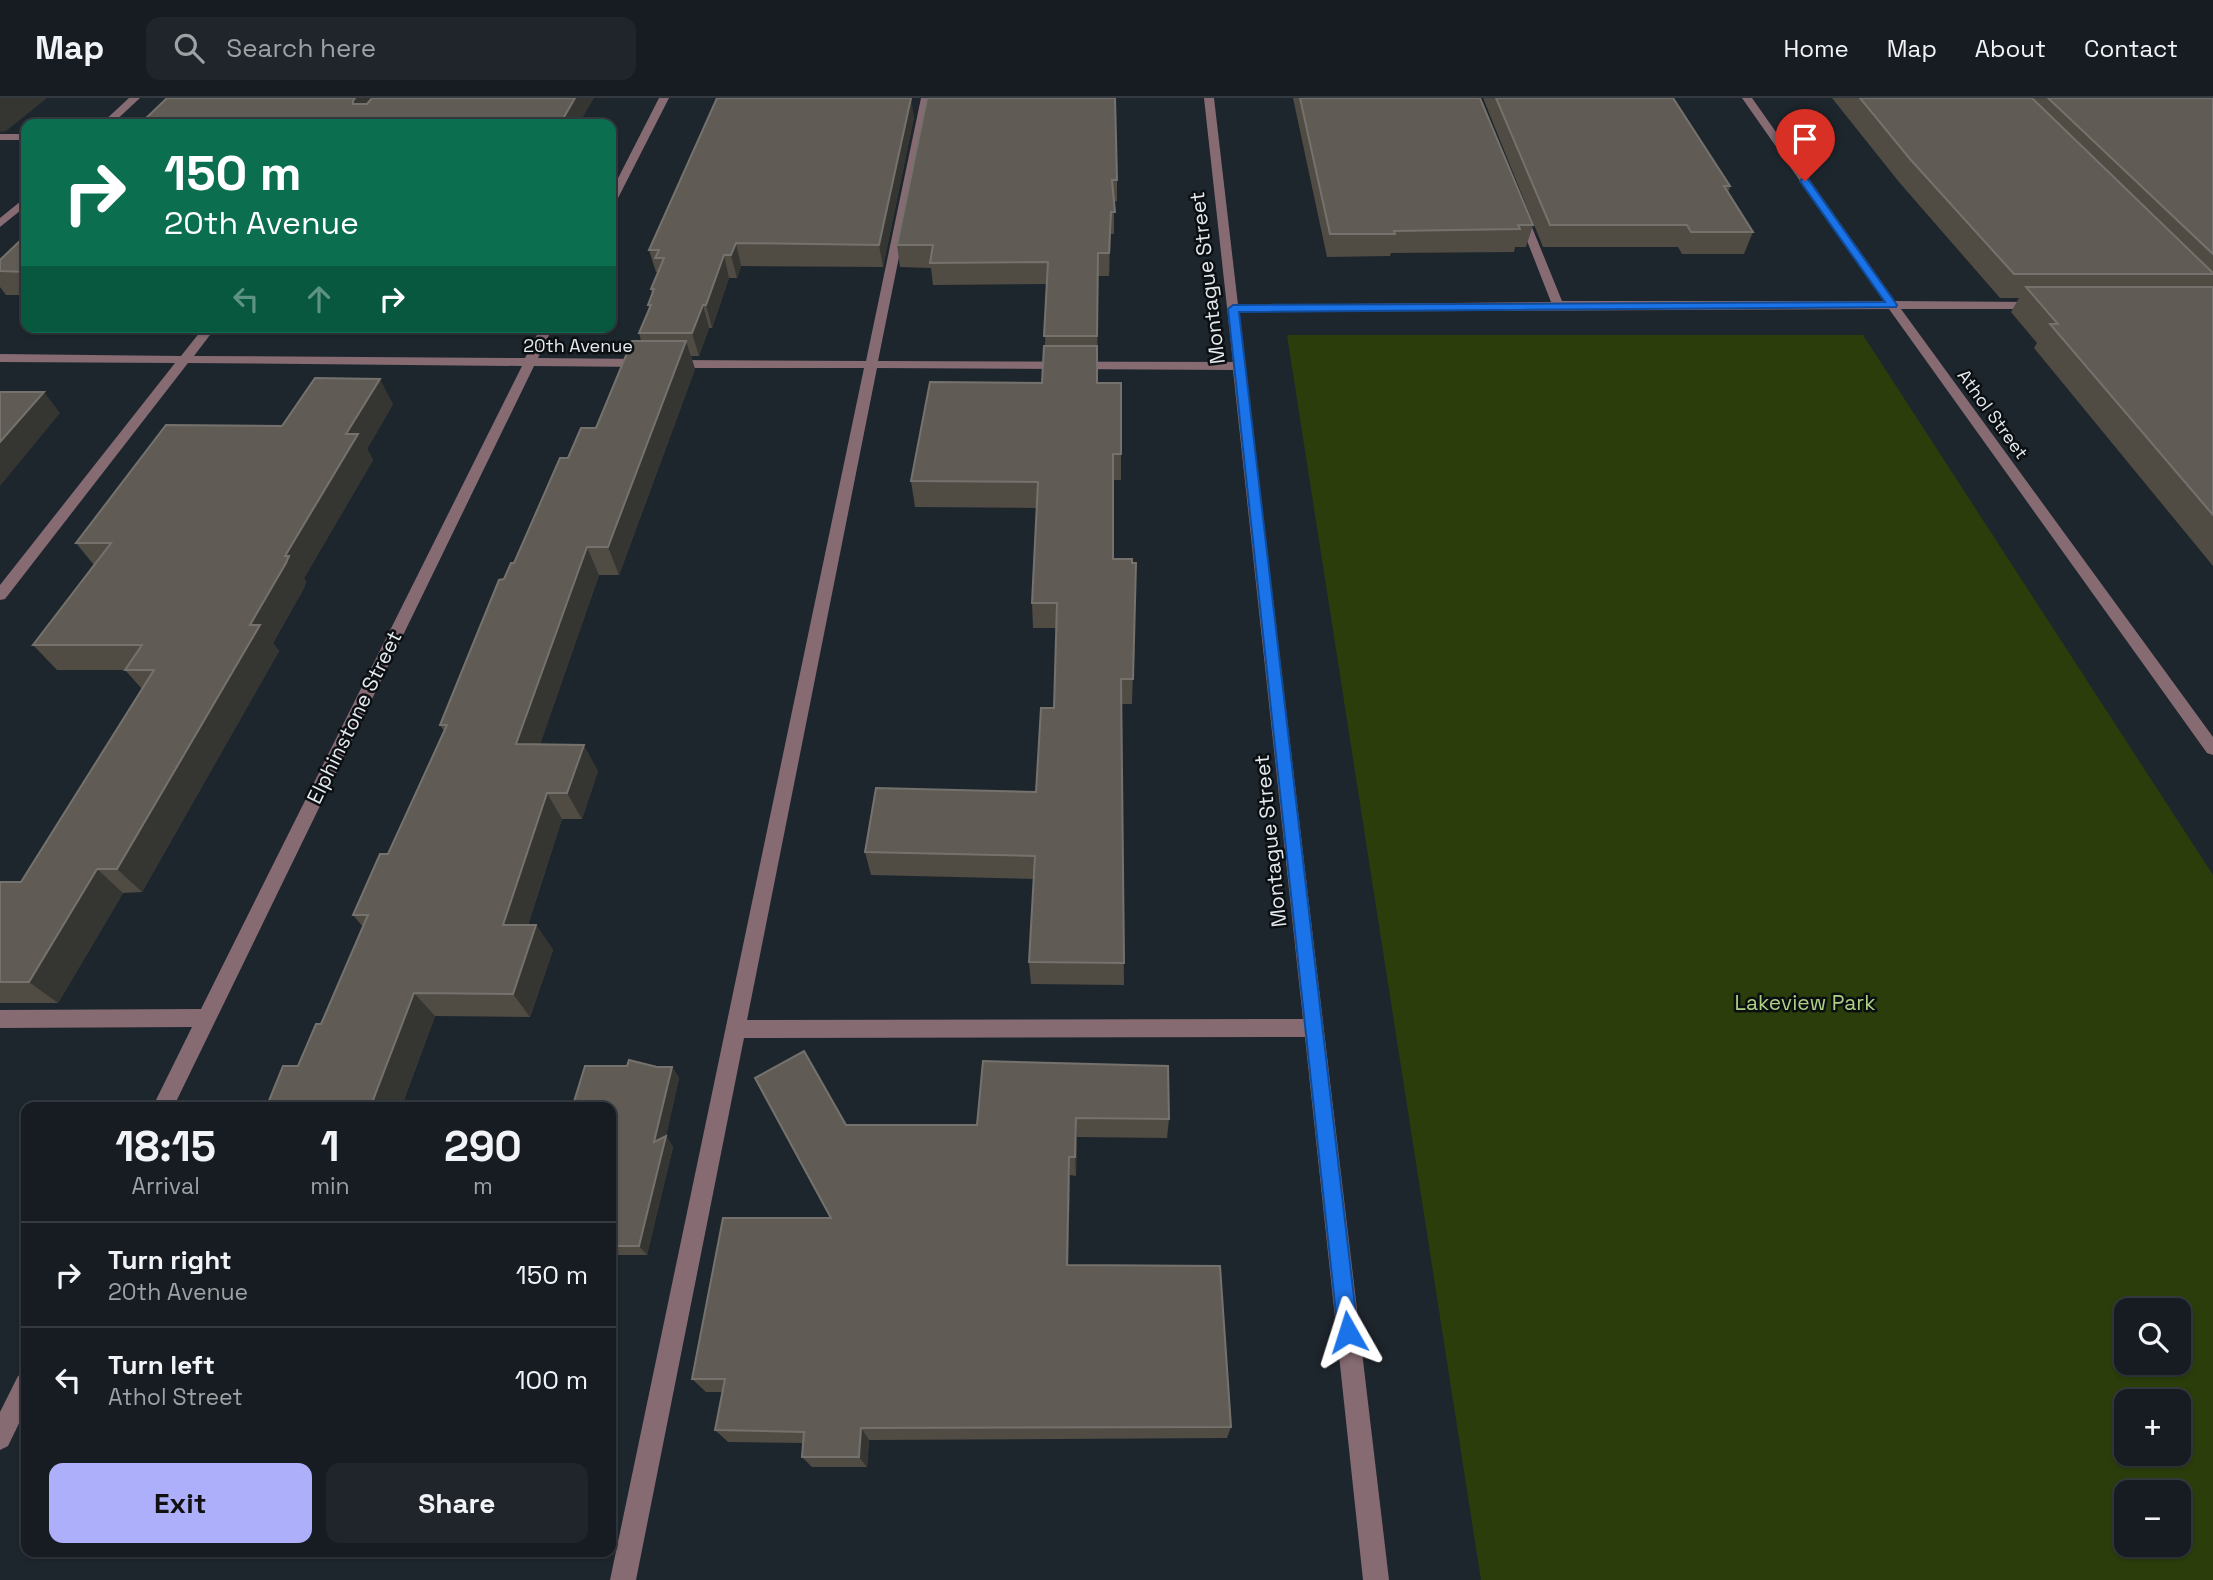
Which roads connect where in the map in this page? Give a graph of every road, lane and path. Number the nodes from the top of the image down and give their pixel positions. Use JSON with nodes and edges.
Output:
{"nodes":[{"id":1,"x":135,"y":98,"type":"edge"},
{"id":2,"x":664,"y":98,"type":"edge"},
{"id":3,"x":926,"y":98,"type":"edge"},
{"id":4,"x":1209,"y":98,"type":"edge"},
{"id":5,"x":1747,"y":98,"type":"edge"},
{"id":6,"x":112,"y":119,"type":"edge"},
{"id":7,"x":0,"y":137,"type":"edge"},
{"id":8,"x":21,"y":137,"type":"edge"},
{"id":9,"x":616,"y":192,"type":"edge"},
{"id":10,"x":1517,"y":201,"type":"edge"},
{"id":11,"x":21,"y":205,"type":"edge"},
{"id":12,"x":0,"y":224,"type":"edge"},
{"id":13,"x":1558,"y":305,"type":"junction"},
{"id":14,"x":1892,"y":305,"type":"junction"},
{"id":15,"x":2045,"y":305,"type":"edge"},
{"id":16,"x":1233,"y":309,"type":"junction"},
{"id":17,"x":205,"y":333,"type":"edge"},
{"id":18,"x":544,"y":333,"type":"edge"},
{"id":19,"x":0,"y":358,"type":"edge"},
{"id":20,"x":183,"y":362,"type":"junction"},
{"id":21,"x":529,"y":362,"type":"junction"},
{"id":22,"x":871,"y":365,"type":"junction"},
{"id":23,"x":1240,"y":366,"type":"junction"},
{"id":24,"x":0,"y":595,"type":"edge"},
{"id":25,"x":2213,"y":748,"type":"edge"},
{"id":26,"x":206,"y":1018,"type":"junction"},
{"id":27,"x":0,"y":1020,"type":"edge"},
{"id":28,"x":1314,"y":1028,"type":"junction"},
{"id":29,"x":737,"y":1030,"type":"junction"},
{"id":30,"x":165,"y":1102,"type":"edge"},
{"id":31,"x":21,"y":1394,"type":"edge"},
{"id":32,"x":0,"y":1438,"type":"edge"},
{"id":33,"x":623,"y":1580,"type":"edge"},
{"id":34,"x":1376,"y":1580,"type":"edge"}],
"edges":[{"from":1,"to":6,"type":"street"},
{"from":2,"to":9,"type":"street"},
{"from":3,"to":22,"type":"street"},
{"from":4,"to":16,"type":"street","name":"Montague Street"},
{"from":5,"to":14,"type":"street","name":"Athol Street"},
{"from":7,"to":8,"type":"street"},
{"from":10,"to":13,"type":"street"},
{"from":11,"to":12,"type":"street"},
{"from":13,"to":14,"type":"street"},
{"from":13,"to":16,"type":"street"},
{"from":14,"to":15,"type":"street"},
{"from":14,"to":25,"type":"street","name":"Athol Street"},
{"from":16,"to":23,"type":"street","name":"Montague Street"},
{"from":17,"to":20,"type":"street"},
{"from":18,"to":21,"type":"street","name":"Elphinstone Street"},
{"from":19,"to":20,"type":"street","name":"20th Avenue"},
{"from":20,"to":21,"type":"street","name":"20th Avenue"},
{"from":20,"to":24,"type":"street"},
{"from":21,"to":22,"type":"street","name":"20th Avenue"},
{"from":21,"to":26,"type":"street","name":"Elphinstone Street"},
{"from":22,"to":23,"type":"street","name":"20th Avenue"},
{"from":22,"to":29,"type":"street"},
{"from":23,"to":28,"type":"street","name":"Montague Street"},
{"from":26,"to":27,"type":"street"},
{"from":26,"to":30,"type":"street","name":"Elphinstone Street"},
{"from":28,"to":29,"type":"street"},
{"from":28,"to":34,"type":"street","name":"Montague Street"},
{"from":29,"to":33,"type":"street"},
{"from":31,"to":32,"type":"street"}]}
